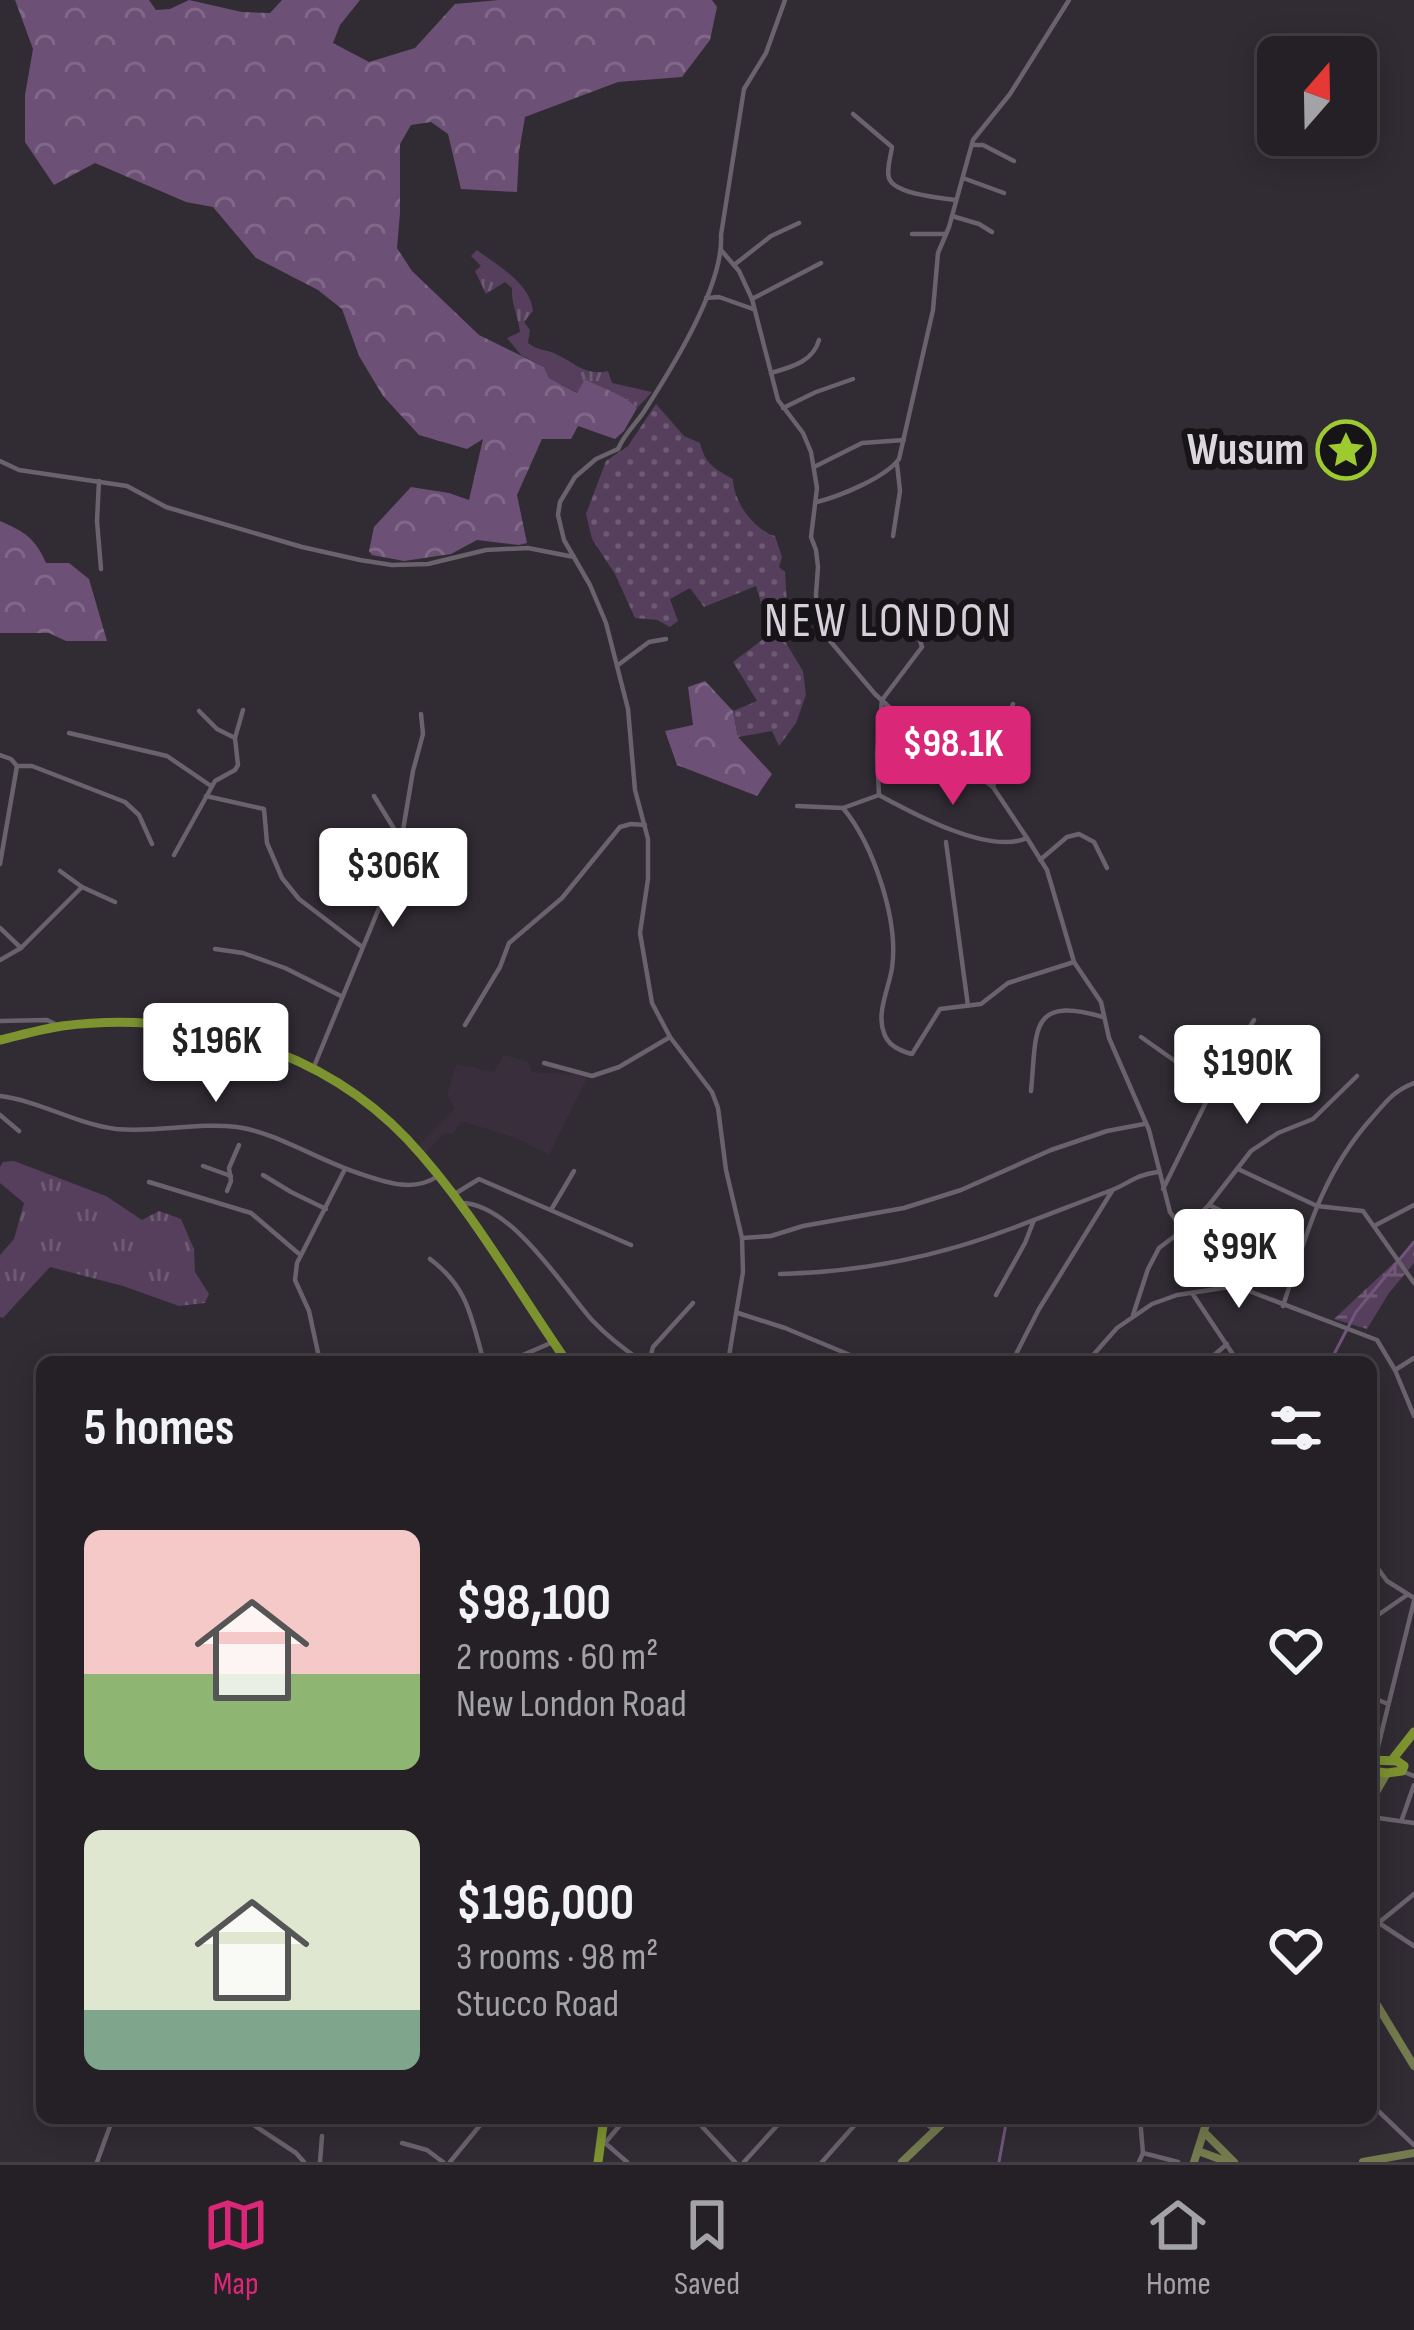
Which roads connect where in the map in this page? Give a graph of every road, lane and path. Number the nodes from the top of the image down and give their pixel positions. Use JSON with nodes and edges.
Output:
{"nodes":[{"id":1,"x":785,"y":0,"type":"edge"},
{"id":2,"x":1069,"y":0,"type":"edge"},
{"id":3,"x":853,"y":114,"type":"dead end"},
{"id":4,"x":973,"y":145,"type":"junction"},
{"id":5,"x":1013,"y":161,"type":"dead end"},
{"id":6,"x":963,"y":178,"type":"junction"},
{"id":7,"x":1004,"y":193,"type":"dead end"},
{"id":8,"x":956,"y":200,"type":"junction"},
{"id":9,"x":952,"y":216,"type":"junction"},
{"id":10,"x":800,"y":223,"type":"dead end"},
{"id":11,"x":992,"y":232,"type":"dead end"},
{"id":12,"x":912,"y":234,"type":"dead end"},
{"id":13,"x":946,"y":234,"type":"junction"},
{"id":14,"x":722,"y":250,"type":"junction"},
{"id":15,"x":821,"y":263,"type":"dead end"},
{"id":16,"x":734,"y":265,"type":"junction"},
{"id":17,"x":706,"y":298,"type":"junction"},
{"id":18,"x":752,"y":299,"type":"junction"},
{"id":19,"x":754,"y":309,"type":"junction"},
{"id":20,"x":819,"y":340,"type":"dead end"},
{"id":21,"x":770,"y":373,"type":"junction"},
{"id":22,"x":853,"y":379,"type":"dead end"},
{"id":23,"x":783,"y":408,"type":"junction"},
{"id":24,"x":904,"y":440,"type":"junction"},
{"id":25,"x":0,"y":461,"type":"edge"},
{"id":26,"x":897,"y":464,"type":"junction"},
{"id":27,"x":814,"y":467,"type":"junction"},
{"id":28,"x":99,"y":481,"type":"junction"},
{"id":29,"x":817,"y":502,"type":"junction"},
{"id":30,"x":893,"y":536,"type":"dead end"},
{"id":31,"x":574,"y":557,"type":"junction"},
{"id":32,"x":101,"y":569,"type":"dead end"},
{"id":33,"x":891,"y":608,"type":"dead end"},
{"id":34,"x":666,"y":639,"type":"dead end"},
{"id":35,"x":618,"y":664,"type":"junction"},
{"id":36,"x":882,"y":700,"type":"junction"},
{"id":37,"x":1013,"y":704,"type":"dead end"},
{"id":38,"x":244,"y":710,"type":"dead end"},
{"id":39,"x":200,"y":711,"type":"dead end"},
{"id":40,"x":422,"y":714,"type":"dead end"},
{"id":41,"x":69,"y":733,"type":"dead end"},
{"id":42,"x":235,"y":738,"type":"junction"},
{"id":43,"x":0,"y":755,"type":"edge"},
{"id":44,"x":17,"y":766,"type":"junction"},
{"id":45,"x":211,"y":786,"type":"junction"},
{"id":46,"x":993,"y":787,"type":"junction"},
{"id":47,"x":880,"y":795,"type":"junction"},
{"id":48,"x":206,"y":796,"type":"junction"},
{"id":49,"x":374,"y":796,"type":"dead end"},
{"id":50,"x":797,"y":806,"type":"dead end"},
{"id":51,"x":843,"y":808,"type":"junction"},
{"id":52,"x":645,"y":825,"type":"junction"},
{"id":53,"x":1027,"y":838,"type":"junction"},
{"id":54,"x":401,"y":842,"type":"junction"},
{"id":55,"x":946,"y":842,"type":"dead end"},
{"id":56,"x":152,"y":844,"type":"dead end"},
{"id":57,"x":174,"y":854,"type":"dead end"},
{"id":58,"x":1040,"y":860,"type":"junction"},
{"id":59,"x":0,"y":864,"type":"edge"},
{"id":60,"x":1107,"y":868,"type":"dead end"},
{"id":61,"x":60,"y":871,"type":"dead end"},
{"id":62,"x":82,"y":887,"type":"junction"},
{"id":63,"x":115,"y":902,"type":"dead end"},
{"id":64,"x":0,"y":928,"type":"edge"},
{"id":65,"x":362,"y":947,"type":"junction"},
{"id":66,"x":21,"y":948,"type":"junction"},
{"id":67,"x":215,"y":949,"type":"dead end"},
{"id":68,"x":0,"y":960,"type":"edge"},
{"id":69,"x":1074,"y":962,"type":"junction"},
{"id":70,"x":341,"y":996,"type":"junction"},
{"id":71,"x":968,"y":1006,"type":"junction"},
{"id":72,"x":1103,"y":1017,"type":"junction"},
{"id":73,"x":1254,"y":1020,"type":"dead end"},
{"id":74,"x":0,"y":1021,"type":"edge"},
{"id":75,"x":465,"y":1025,"type":"dead end"},
{"id":76,"x":59,"y":1026,"type":"junction"},
{"id":77,"x":670,"y":1037,"type":"junction"},
{"id":78,"x":1141,"y":1037,"type":"dead end"},
{"id":79,"x":0,"y":1040,"type":"edge"},
{"id":80,"x":544,"y":1063,"type":"dead end"},
{"id":81,"x":313,"y":1069,"type":"junction"},
{"id":82,"x":1357,"y":1076,"type":"dead end"},
{"id":83,"x":1414,"y":1083,"type":"edge"},
{"id":84,"x":1215,"y":1084,"type":"junction"},
{"id":85,"x":1031,"y":1091,"type":"dead end"},
{"id":86,"x":0,"y":1096,"type":"edge"},
{"id":87,"x":0,"y":1115,"type":"edge"},
{"id":88,"x":1146,"y":1124,"type":"junction"},
{"id":89,"x":20,"y":1131,"type":"dead end"},
{"id":90,"x":239,"y":1145,"type":"dead end"},
{"id":91,"x":203,"y":1166,"type":"dead end"},
{"id":92,"x":1237,"y":1168,"type":"junction"},
{"id":93,"x":345,"y":1169,"type":"junction"},
{"id":94,"x":574,"y":1171,"type":"dead end"},
{"id":95,"x":1159,"y":1172,"type":"junction"},
{"id":96,"x":263,"y":1175,"type":"dead end"},
{"id":97,"x":231,"y":1176,"type":"junction"},
{"id":98,"x":438,"y":1176,"type":"junction"},
{"id":99,"x":149,"y":1182,"type":"dead end"},
{"id":100,"x":1163,"y":1189,"type":"junction"},
{"id":101,"x":1113,"y":1190,"type":"junction"},
{"id":102,"x":227,"y":1191,"type":"dead end"},
{"id":103,"x":456,"y":1200,"type":"junction"},
{"id":104,"x":1209,"y":1205,"type":"junction"},
{"id":105,"x":1414,"y":1205,"type":"edge"},
{"id":106,"x":1317,"y":1206,"type":"junction"},
{"id":107,"x":326,"y":1209,"type":"junction"},
{"id":108,"x":551,"y":1210,"type":"junction"},
{"id":109,"x":1034,"y":1220,"type":"junction"},
{"id":110,"x":1374,"y":1226,"type":"junction"},
{"id":111,"x":1183,"y":1230,"type":"junction"},
{"id":112,"x":742,"y":1238,"type":"junction"},
{"id":113,"x":631,"y":1245,"type":"dead end"},
{"id":114,"x":1302,"y":1250,"type":"junction"},
{"id":115,"x":300,"y":1256,"type":"junction"},
{"id":116,"x":430,"y":1259,"type":"dead end"},
{"id":117,"x":780,"y":1274,"type":"dead end"},
{"id":118,"x":1414,"y":1283,"type":"edge"},
{"id":119,"x":1236,"y":1286,"type":"junction"},
{"id":120,"x":1192,"y":1292,"type":"junction"},
{"id":121,"x":996,"y":1295,"type":"dead end"},
{"id":122,"x":693,"y":1303,"type":"dead end"},
{"id":123,"x":1282,"y":1306,"type":"junction"},
{"id":124,"x":736,"y":1313,"type":"junction"},
{"id":125,"x":1133,"y":1315,"type":"junction"},
{"id":126,"x":553,"y":1342,"type":"junction"},
{"id":127,"x":1227,"y":1344,"type":"junction"},
{"id":128,"x":319,"y":1356,"type":"edge"},
{"id":129,"x":482,"y":1356,"type":"edge"},
{"id":130,"x":521,"y":1356,"type":"edge"},
{"id":131,"x":563,"y":1356,"type":"edge"},
{"id":132,"x":638,"y":1356,"type":"edge"},
{"id":133,"x":649,"y":1356,"type":"edge"},
{"id":134,"x":729,"y":1356,"type":"edge"},
{"id":135,"x":853,"y":1356,"type":"edge"},
{"id":136,"x":1015,"y":1356,"type":"edge"},
{"id":137,"x":1093,"y":1356,"type":"edge"},
{"id":138,"x":1213,"y":1356,"type":"edge"},
{"id":139,"x":1234,"y":1356,"type":"edge"},
{"id":140,"x":1414,"y":1358,"type":"edge"},
{"id":141,"x":1395,"y":1370,"type":"junction"},
{"id":142,"x":1414,"y":1416,"type":"edge"},
{"id":143,"x":1377,"y":1567,"type":"edge"},
{"id":144,"x":1412,"y":1598,"type":"edge"},
{"id":145,"x":1378,"y":1615,"type":"dead end"},
{"id":146,"x":1377,"y":1700,"type":"edge"},
{"id":147,"x":1390,"y":1705,"type":"junction"},
{"id":148,"x":1414,"y":1732,"type":"edge"},
{"id":149,"x":1377,"y":1748,"type":"edge"},
{"id":150,"x":1377,"y":1764,"type":"edge"},
{"id":151,"x":1403,"y":1765,"type":"edge"},
{"id":152,"x":1387,"y":1773,"type":"junction"},
{"id":153,"x":1414,"y":1780,"type":"edge"},
{"id":154,"x":1377,"y":1789,"type":"edge"},
{"id":155,"x":1377,"y":1818,"type":"edge"},
{"id":156,"x":1402,"y":1820,"type":"junction"},
{"id":157,"x":1414,"y":1822,"type":"edge"},
{"id":158,"x":1414,"y":1894,"type":"edge"},
{"id":159,"x":1379,"y":1923,"type":"joint"},
{"id":160,"x":1414,"y":1946,"type":"edge"},
{"id":161,"x":1377,"y":2005,"type":"edge"},
{"id":162,"x":1414,"y":2066,"type":"edge"},
{"id":163,"x":1377,"y":2110,"type":"edge"},
{"id":164,"x":111,"y":2124,"type":"edge"},
{"id":165,"x":252,"y":2124,"type":"edge"},
{"id":166,"x":480,"y":2124,"type":"edge"},
{"id":167,"x":700,"y":2124,"type":"edge"},
{"id":168,"x":779,"y":2124,"type":"edge"},
{"id":169,"x":857,"y":2124,"type":"edge"},
{"id":170,"x":925,"y":2124,"type":"edge"},
{"id":171,"x":942,"y":2124,"type":"edge"},
{"id":172,"x":1141,"y":2124,"type":"edge"},
{"id":173,"x":1206,"y":2124,"type":"edge"},
{"id":174,"x":603,"y":2131,"type":"edge"},
{"id":175,"x":935,"y":2132,"type":"junction"},
{"id":176,"x":1204,"y":2132,"type":"junction"},
{"id":177,"x":322,"y":2137,"type":"dead end"},
{"id":178,"x":402,"y":2143,"type":"dead end"},
{"id":179,"x":1412,"y":2150,"type":"edge"},
{"id":180,"x":1198,"y":2151,"type":"junction"},
{"id":181,"x":1143,"y":2153,"type":"junction"},
{"id":182,"x":97,"y":2162,"type":"edge"},
{"id":183,"x":304,"y":2162,"type":"edge"},
{"id":184,"x":320,"y":2162,"type":"edge"},
{"id":185,"x":447,"y":2162,"type":"edge"},
{"id":186,"x":598,"y":2162,"type":"edge"},
{"id":187,"x":627,"y":2162,"type":"edge"},
{"id":188,"x":735,"y":2162,"type":"edge"},
{"id":189,"x":744,"y":2162,"type":"edge"},
{"id":190,"x":822,"y":2162,"type":"edge"},
{"id":191,"x":902,"y":2162,"type":"edge"},
{"id":192,"x":1139,"y":2162,"type":"edge"},
{"id":193,"x":1178,"y":2162,"type":"edge"},
{"id":194,"x":1194,"y":2162,"type":"edge"},
{"id":195,"x":1231,"y":2162,"type":"edge"},
{"id":196,"x":1363,"y":2162,"type":"edge"}],
"edges":[{"from":1,"to":14,"type":"street"},
{"from":2,"to":4,"type":"street"},
{"from":3,"to":8,"type":"street"},
{"from":4,"to":5,"type":"street"},
{"from":4,"to":6,"type":"street"},
{"from":6,"to":7,"type":"street"},
{"from":6,"to":8,"type":"street"},
{"from":8,"to":9,"type":"street"},
{"from":9,"to":11,"type":"street"},
{"from":9,"to":13,"type":"street"},
{"from":10,"to":16,"type":"street"},
{"from":12,"to":13,"type":"street"},
{"from":13,"to":24,"type":"street"},
{"from":14,"to":16,"type":"street"},
{"from":14,"to":17,"type":"street"},
{"from":15,"to":18,"type":"street"},
{"from":16,"to":18,"type":"street"},
{"from":17,"to":19,"type":"street"},
{"from":17,"to":31,"type":"street"},
{"from":18,"to":19,"type":"street"},
{"from":19,"to":21,"type":"street"},
{"from":20,"to":21,"type":"street"},
{"from":21,"to":23,"type":"street"},
{"from":22,"to":23,"type":"street"},
{"from":23,"to":27,"type":"street"},
{"from":24,"to":26,"type":"street"},
{"from":24,"to":27,"type":"street"},
{"from":25,"to":28,"type":"street"},
{"from":26,"to":29,"type":"street"},
{"from":26,"to":30,"type":"street"},
{"from":27,"to":29,"type":"street"},
{"from":28,"to":31,"type":"street"},
{"from":28,"to":32,"type":"street"},
{"from":29,"to":36,"type":"street"},
{"from":31,"to":35,"type":"street"},
{"from":33,"to":36,"type":"street"},
{"from":34,"to":35,"type":"street"},
{"from":35,"to":52,"type":"street"},
{"from":36,"to":46,"type":"street"},
{"from":36,"to":47,"type":"street"},
{"from":37,"to":46,"type":"street"},
{"from":38,"to":42,"type":"street"},
{"from":39,"to":42,"type":"street"},
{"from":40,"to":54,"type":"street"},
{"from":41,"to":45,"type":"street"},
{"from":42,"to":45,"type":"street"},
{"from":43,"to":44,"type":"street"},
{"from":44,"to":56,"type":"street"},
{"from":44,"to":59,"type":"street"},
{"from":45,"to":48,"type":"street"},
{"from":46,"to":53,"type":"street"},
{"from":47,"to":51,"type":"street"},
{"from":47,"to":53,"type":"street"},
{"from":48,"to":57,"type":"street"},
{"from":48,"to":65,"type":"street"},
{"from":49,"to":54,"type":"street"},
{"from":50,"to":51,"type":"street"},
{"from":51,"to":71,"type":"street"},
{"from":52,"to":75,"type":"street"},
{"from":52,"to":77,"type":"street"},
{"from":53,"to":58,"type":"street"},
{"from":54,"to":65,"type":"street"},
{"from":55,"to":71,"type":"street"},
{"from":58,"to":60,"type":"street"},
{"from":58,"to":69,"type":"street"},
{"from":61,"to":62,"type":"street"},
{"from":62,"to":63,"type":"street"},
{"from":62,"to":66,"type":"street"},
{"from":64,"to":66,"type":"street"},
{"from":65,"to":70,"type":"street"},
{"from":66,"to":68,"type":"street"},
{"from":67,"to":70,"type":"street"},
{"from":69,"to":71,"type":"street"},
{"from":69,"to":72,"type":"street"},
{"from":70,"to":81,"type":"street"},
{"from":72,"to":85,"type":"street"},
{"from":72,"to":88,"type":"street"},
{"from":73,"to":84,"type":"street"},
{"from":74,"to":76,"type":"street"},
{"from":76,"to":79,"type":"main road"},
{"from":76,"to":81,"type":"main road"},
{"from":77,"to":80,"type":"street"},
{"from":77,"to":112,"type":"street"},
{"from":78,"to":84,"type":"street"},
{"from":81,"to":98,"type":"main road"},
{"from":82,"to":92,"type":"street"},
{"from":83,"to":106,"type":"street"},
{"from":84,"to":100,"type":"street"},
{"from":86,"to":93,"type":"street"},
{"from":87,"to":89,"type":"street"},
{"from":88,"to":95,"type":"street"},
{"from":88,"to":112,"type":"street"},
{"from":90,"to":97,"type":"street"},
{"from":91,"to":97,"type":"street"},
{"from":92,"to":104,"type":"street"},
{"from":92,"to":106,"type":"street"},
{"from":93,"to":98,"type":"street"},
{"from":93,"to":107,"type":"street"},
{"from":94,"to":108,"type":"street"},
{"from":95,"to":100,"type":"street"},
{"from":95,"to":101,"type":"street"},
{"from":96,"to":107,"type":"street"},
{"from":97,"to":102,"type":"street"},
{"from":98,"to":103,"type":"main road"},
{"from":99,"to":115,"type":"street"},
{"from":100,"to":111,"type":"street"},
{"from":101,"to":109,"type":"street"},
{"from":101,"to":136,"type":"street"},
{"from":103,"to":108,"type":"street"},
{"from":103,"to":126,"type":"main road"},
{"from":103,"to":132,"type":"street"},
{"from":104,"to":111,"type":"street"},
{"from":104,"to":114,"type":"street"},
{"from":105,"to":110,"type":"street"},
{"from":106,"to":110,"type":"street"},
{"from":106,"to":114,"type":"street"},
{"from":107,"to":115,"type":"street"},
{"from":108,"to":113,"type":"street"},
{"from":109,"to":117,"type":"street"},
{"from":109,"to":121,"type":"street"},
{"from":110,"to":118,"type":"street"},
{"from":111,"to":119,"type":"street"},
{"from":111,"to":125,"type":"street"},
{"from":112,"to":124,"type":"street"},
{"from":114,"to":123,"type":"street"},
{"from":115,"to":128,"type":"street"},
{"from":116,"to":129,"type":"street"},
{"from":119,"to":120,"type":"street"},
{"from":119,"to":123,"type":"street"},
{"from":120,"to":125,"type":"street"},
{"from":120,"to":127,"type":"street"},
{"from":122,"to":133,"type":"street"},
{"from":123,"to":141,"type":"street"},
{"from":124,"to":134,"type":"street"},
{"from":124,"to":135,"type":"street"},
{"from":125,"to":137,"type":"street"},
{"from":126,"to":130,"type":"street"},
{"from":126,"to":131,"type":"main road"},
{"from":127,"to":138,"type":"street"},
{"from":127,"to":139,"type":"street"},
{"from":140,"to":141,"type":"street"},
{"from":141,"to":142,"type":"street"},
{"from":143,"to":144,"type":"street"},
{"from":144,"to":145,"type":"street"},
{"from":144,"to":147,"type":"street"},
{"from":146,"to":147,"type":"street"},
{"from":147,"to":149,"type":"street"},
{"from":148,"to":151,"type":"main road"},
{"from":150,"to":152,"type":"main road"},
{"from":151,"to":152,"type":"main road"},
{"from":151,"to":153,"type":"street"},
{"from":152,"to":154,"type":"street"},
{"from":153,"to":156,"type":"street"},
{"from":155,"to":156,"type":"street"},
{"from":156,"to":157,"type":"street"},
{"from":158,"to":159,"type":"street"},
{"from":159,"to":160,"type":"street"},
{"from":161,"to":162,"type":"street"},
{"from":163,"to":179,"type":"street"},
{"from":164,"to":182,"type":"street"},
{"from":165,"to":183,"type":"street"},
{"from":166,"to":185,"type":"street"},
{"from":167,"to":188,"type":"street"},
{"from":168,"to":189,"type":"street"},
{"from":169,"to":190,"type":"street"},
{"from":170,"to":175,"type":"street"},
{"from":171,"to":175,"type":"street"},
{"from":172,"to":181,"type":"street"},
{"from":173,"to":176,"type":"street"},
{"from":174,"to":186,"type":"main road"},
{"from":174,"to":187,"type":"street"},
{"from":175,"to":191,"type":"street"},
{"from":176,"to":180,"type":"street"},
{"from":176,"to":195,"type":"street"},
{"from":177,"to":184,"type":"street"},
{"from":178,"to":185,"type":"street"},
{"from":179,"to":196,"type":"street"},
{"from":180,"to":194,"type":"street"},
{"from":180,"to":195,"type":"street"},
{"from":181,"to":192,"type":"street"},
{"from":181,"to":193,"type":"street"}]}
